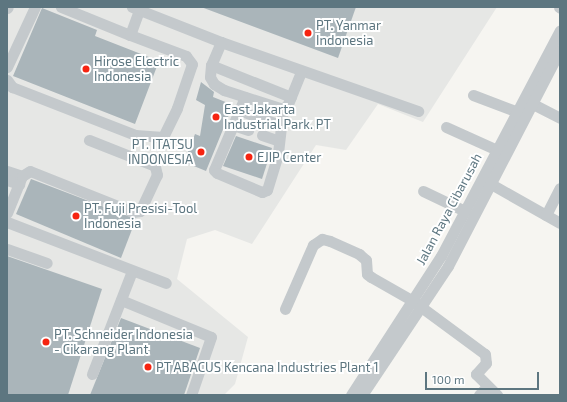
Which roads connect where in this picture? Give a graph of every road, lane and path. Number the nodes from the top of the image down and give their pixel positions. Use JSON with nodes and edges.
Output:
{"nodes":[{"id":1,"x":35,"y":7,"type":"edge"},
{"id":2,"x":61,"y":7,"type":"edge"},
{"id":3,"x":136,"y":9,"type":"edge"},
{"id":4,"x":560,"y":30,"type":"edge"},
{"id":5,"x":130,"y":35,"type":"junction"},
{"id":6,"x":221,"y":42,"type":"junction"},
{"id":7,"x":560,"y":50,"type":"edge"},
{"id":8,"x":557,"y":62,"type":"edge"},
{"id":9,"x":211,"y":65,"type":"junction"},
{"id":10,"x":7,"y":67,"type":"edge"},
{"id":11,"x":301,"y":71,"type":"junction"},
{"id":12,"x":7,"y":80,"type":"edge"},
{"id":13,"x":473,"y":95,"type":"dead end"},
{"id":14,"x":291,"y":96,"type":"junction"},
{"id":15,"x":245,"y":97,"type":"junction"},
{"id":16,"x":529,"y":101,"type":"junction"},
{"id":17,"x":283,"y":109,"type":"junction"},
{"id":18,"x":239,"y":110,"type":"junction"},
{"id":19,"x":418,"y":111,"type":"dead end"},
{"id":20,"x":518,"y":112,"type":"junction"},
{"id":21,"x":560,"y":118,"type":"edge"},
{"id":22,"x":233,"y":125,"type":"junction"},
{"id":23,"x":280,"y":125,"type":"junction"},
{"id":24,"x":446,"y":127,"type":"dead end"},
{"id":25,"x":248,"y":130,"type":"dead end"},
{"id":26,"x":262,"y":136,"type":"dead end"},
{"id":27,"x":89,"y":140,"type":"dead end"},
{"id":28,"x":279,"y":141,"type":"junction"},
{"id":29,"x":497,"y":150,"type":"junction"},
{"id":30,"x":7,"y":171,"type":"edge"},
{"id":31,"x":7,"y":180,"type":"edge"},
{"id":32,"x":21,"y":180,"type":"junction"},
{"id":33,"x":491,"y":184,"type":"junction"},
{"id":34,"x":560,"y":188,"type":"edge"},
{"id":35,"x":423,"y":192,"type":"dead end"},
{"id":36,"x":8,"y":206,"type":"edge"},
{"id":37,"x":465,"y":211,"type":"junction"},
{"id":38,"x":546,"y":215,"type":"junction"},
{"id":39,"x":7,"y":222,"type":"edge"},
{"id":40,"x":560,"y":223,"type":"edge"},
{"id":41,"x":7,"y":249,"type":"edge"},
{"id":42,"x":47,"y":263,"type":"dead end"},
{"id":43,"x":132,"y":271,"type":"junction"},
{"id":44,"x":166,"y":283,"type":"dead end"},
{"id":45,"x":121,"y":300,"type":"junction"},
{"id":46,"x":417,"y":305,"type":"junction"},
{"id":47,"x":285,"y":309,"type":"dead end"},
{"id":48,"x":92,"y":374,"type":"dead end"},
{"id":49,"x":487,"y":386,"type":"junction"},
{"id":50,"x":191,"y":395,"type":"edge"},
{"id":51,"x":351,"y":395,"type":"edge"},
{"id":52,"x":362,"y":395,"type":"edge"},
{"id":53,"x":480,"y":395,"type":"edge"},
{"id":54,"x":497,"y":395,"type":"edge"}],
"edges":[{"from":1,"to":10,"type":"street"},
{"from":2,"to":5,"type":"street"},
{"from":3,"to":5,"type":"street"},
{"from":3,"to":6,"type":"street"},
{"from":4,"to":16,"type":"street","name":"Jalan Raya Cibarusah"},
{"from":5,"to":12,"type":"street"},
{"from":6,"to":9,"type":"street"},
{"from":6,"to":11,"type":"street"},
{"from":7,"to":8,"type":"street","name":"Jalan Raya Cibarusah"},
{"from":8,"to":16,"type":"street","name":"Jalan Raya Cibarusah"},
{"from":9,"to":14,"type":"street"},
{"from":9,"to":15,"type":"street"},
{"from":11,"to":14,"type":"street"},
{"from":11,"to":19,"type":"street"},
{"from":13,"to":20,"type":"street"},
{"from":14,"to":17,"type":"street"},
{"from":15,"to":17,"type":"street"},
{"from":15,"to":18,"type":"street"},
{"from":16,"to":20,"type":"street","name":"Jalan Raya Cibarusah"},
{"from":16,"to":21,"type":"street"},
{"from":16,"to":33,"type":"street","name":"Jalan Raya Cibarusah"},
{"from":17,"to":23,"type":"street"},
{"from":18,"to":22,"type":"street"},
{"from":18,"to":23,"type":"street"},
{"from":20,"to":29,"type":"street","name":"Jalan Raya Cibarusah"},
{"from":22,"to":25,"type":"street"},
{"from":22,"to":28,"type":"street"},
{"from":23,"to":28,"type":"street"},
{"from":24,"to":29,"type":"street"},
{"from":26,"to":28,"type":"street"},
{"from":27,"to":32,"type":"street"},
{"from":29,"to":37,"type":"street","name":"Jalan Raya Cibarusah"},
{"from":30,"to":32,"type":"street"},
{"from":31,"to":32,"type":"street"},
{"from":32,"to":36,"type":"street"},
{"from":33,"to":38,"type":"street"},
{"from":33,"to":46,"type":"street","name":"Jalan Raya Cibarusah"},
{"from":34,"to":38,"type":"street"},
{"from":35,"to":37,"type":"street"},
{"from":37,"to":46,"type":"street","name":"Jalan Raya Cibarusah"},
{"from":38,"to":40,"type":"street"},
{"from":39,"to":43,"type":"street"},
{"from":41,"to":42,"type":"street"},
{"from":43,"to":44,"type":"street"},
{"from":43,"to":45,"type":"street"},
{"from":45,"to":48,"type":"street"},
{"from":45,"to":50,"type":"street"},
{"from":46,"to":47,"type":"street"},
{"from":46,"to":49,"type":"street"},
{"from":46,"to":51,"type":"street","name":"Jalan Raya Cibarusah"},
{"from":46,"to":52,"type":"street","name":"Jalan Raya Cibarusah"},
{"from":49,"to":53,"type":"street"},
{"from":49,"to":54,"type":"street"}]}
